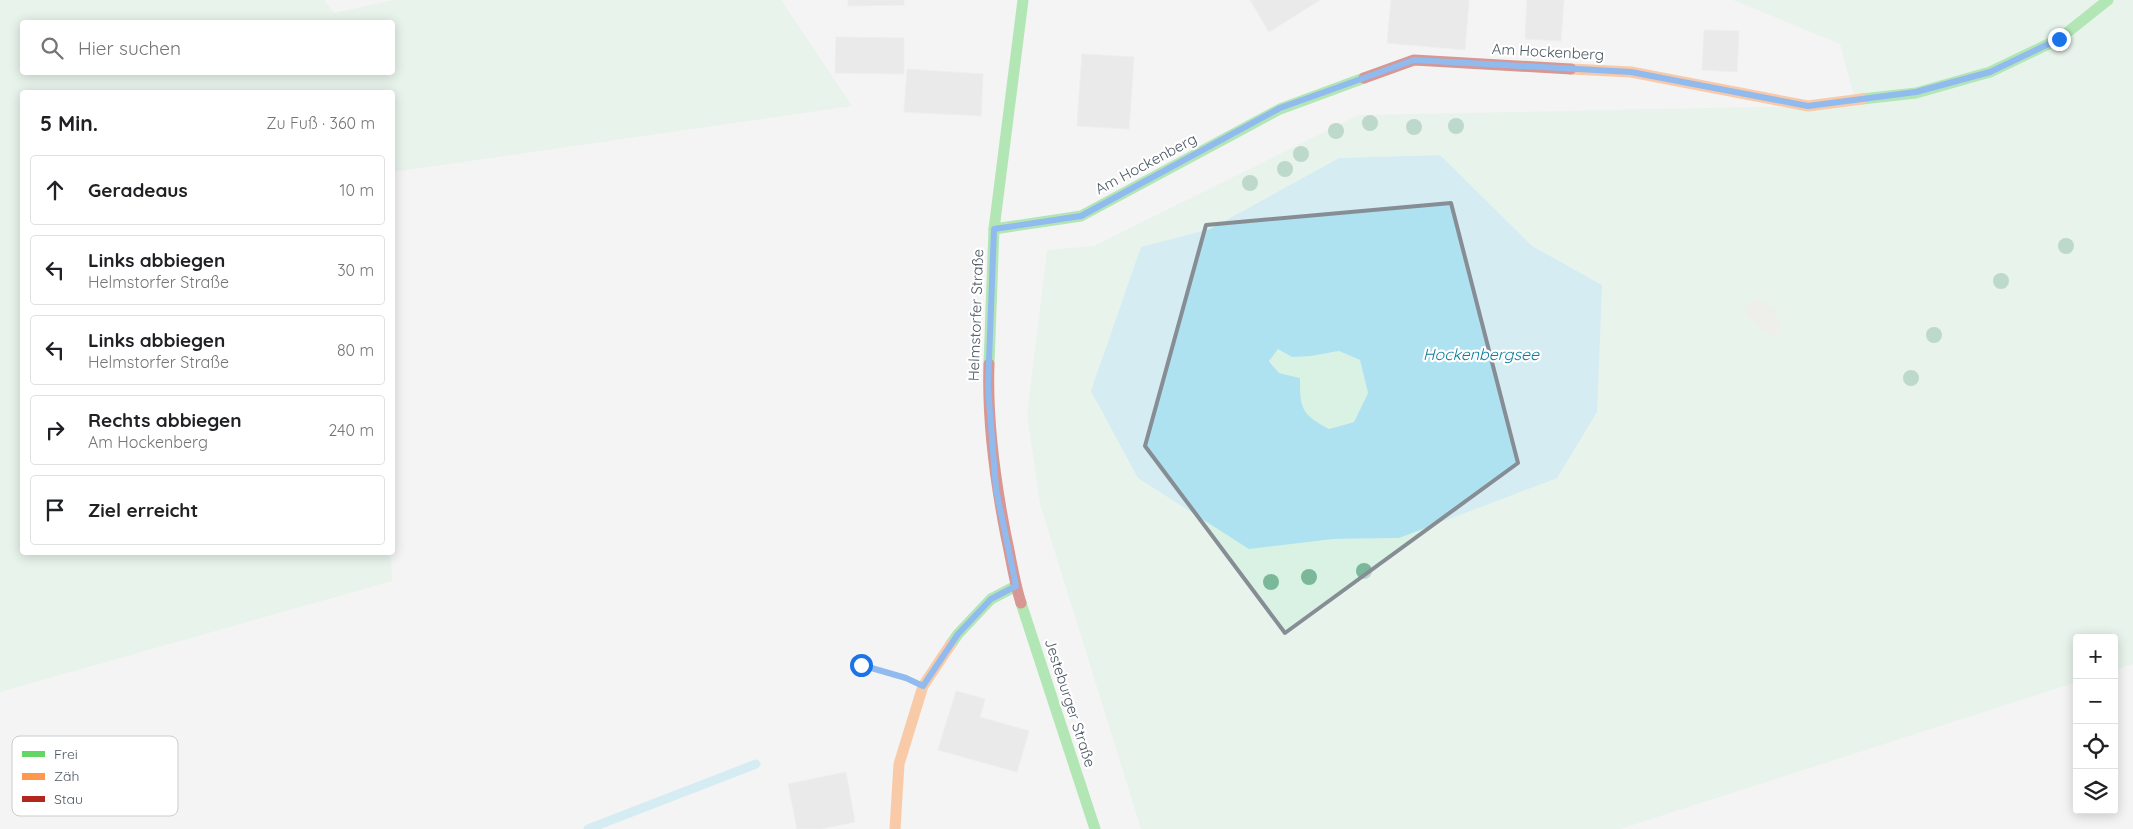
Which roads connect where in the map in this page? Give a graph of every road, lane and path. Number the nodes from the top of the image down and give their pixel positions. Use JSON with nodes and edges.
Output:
{"nodes":[{"id":1,"x":1023,"y":0,"type":"edge"},
{"id":2,"x":2108,"y":0,"type":"edge"},
{"id":3,"x":994,"y":229,"type":"junction"},
{"id":4,"x":1016,"y":586,"type":"junction"},
{"id":5,"x":861,"y":665,"type":"dead end"},
{"id":6,"x":923,"y":686,"type":"junction"},
{"id":7,"x":894,"y":829,"type":"edge"},
{"id":8,"x":1095,"y":829,"type":"edge"}],
"edges":[{"from":1,"to":3,"type":"street","name":"Helmstorfer Straße"},
{"from":2,"to":3,"type":"street","name":"Am Hockenberg"},
{"from":3,"to":4,"type":"street","name":"Helmstorfer Straße"},
{"from":4,"to":6,"type":"street"},
{"from":4,"to":8,"type":"street","name":"Jesteburger Straße"},
{"from":5,"to":6,"type":"path"},
{"from":6,"to":7,"type":"street"}]}
